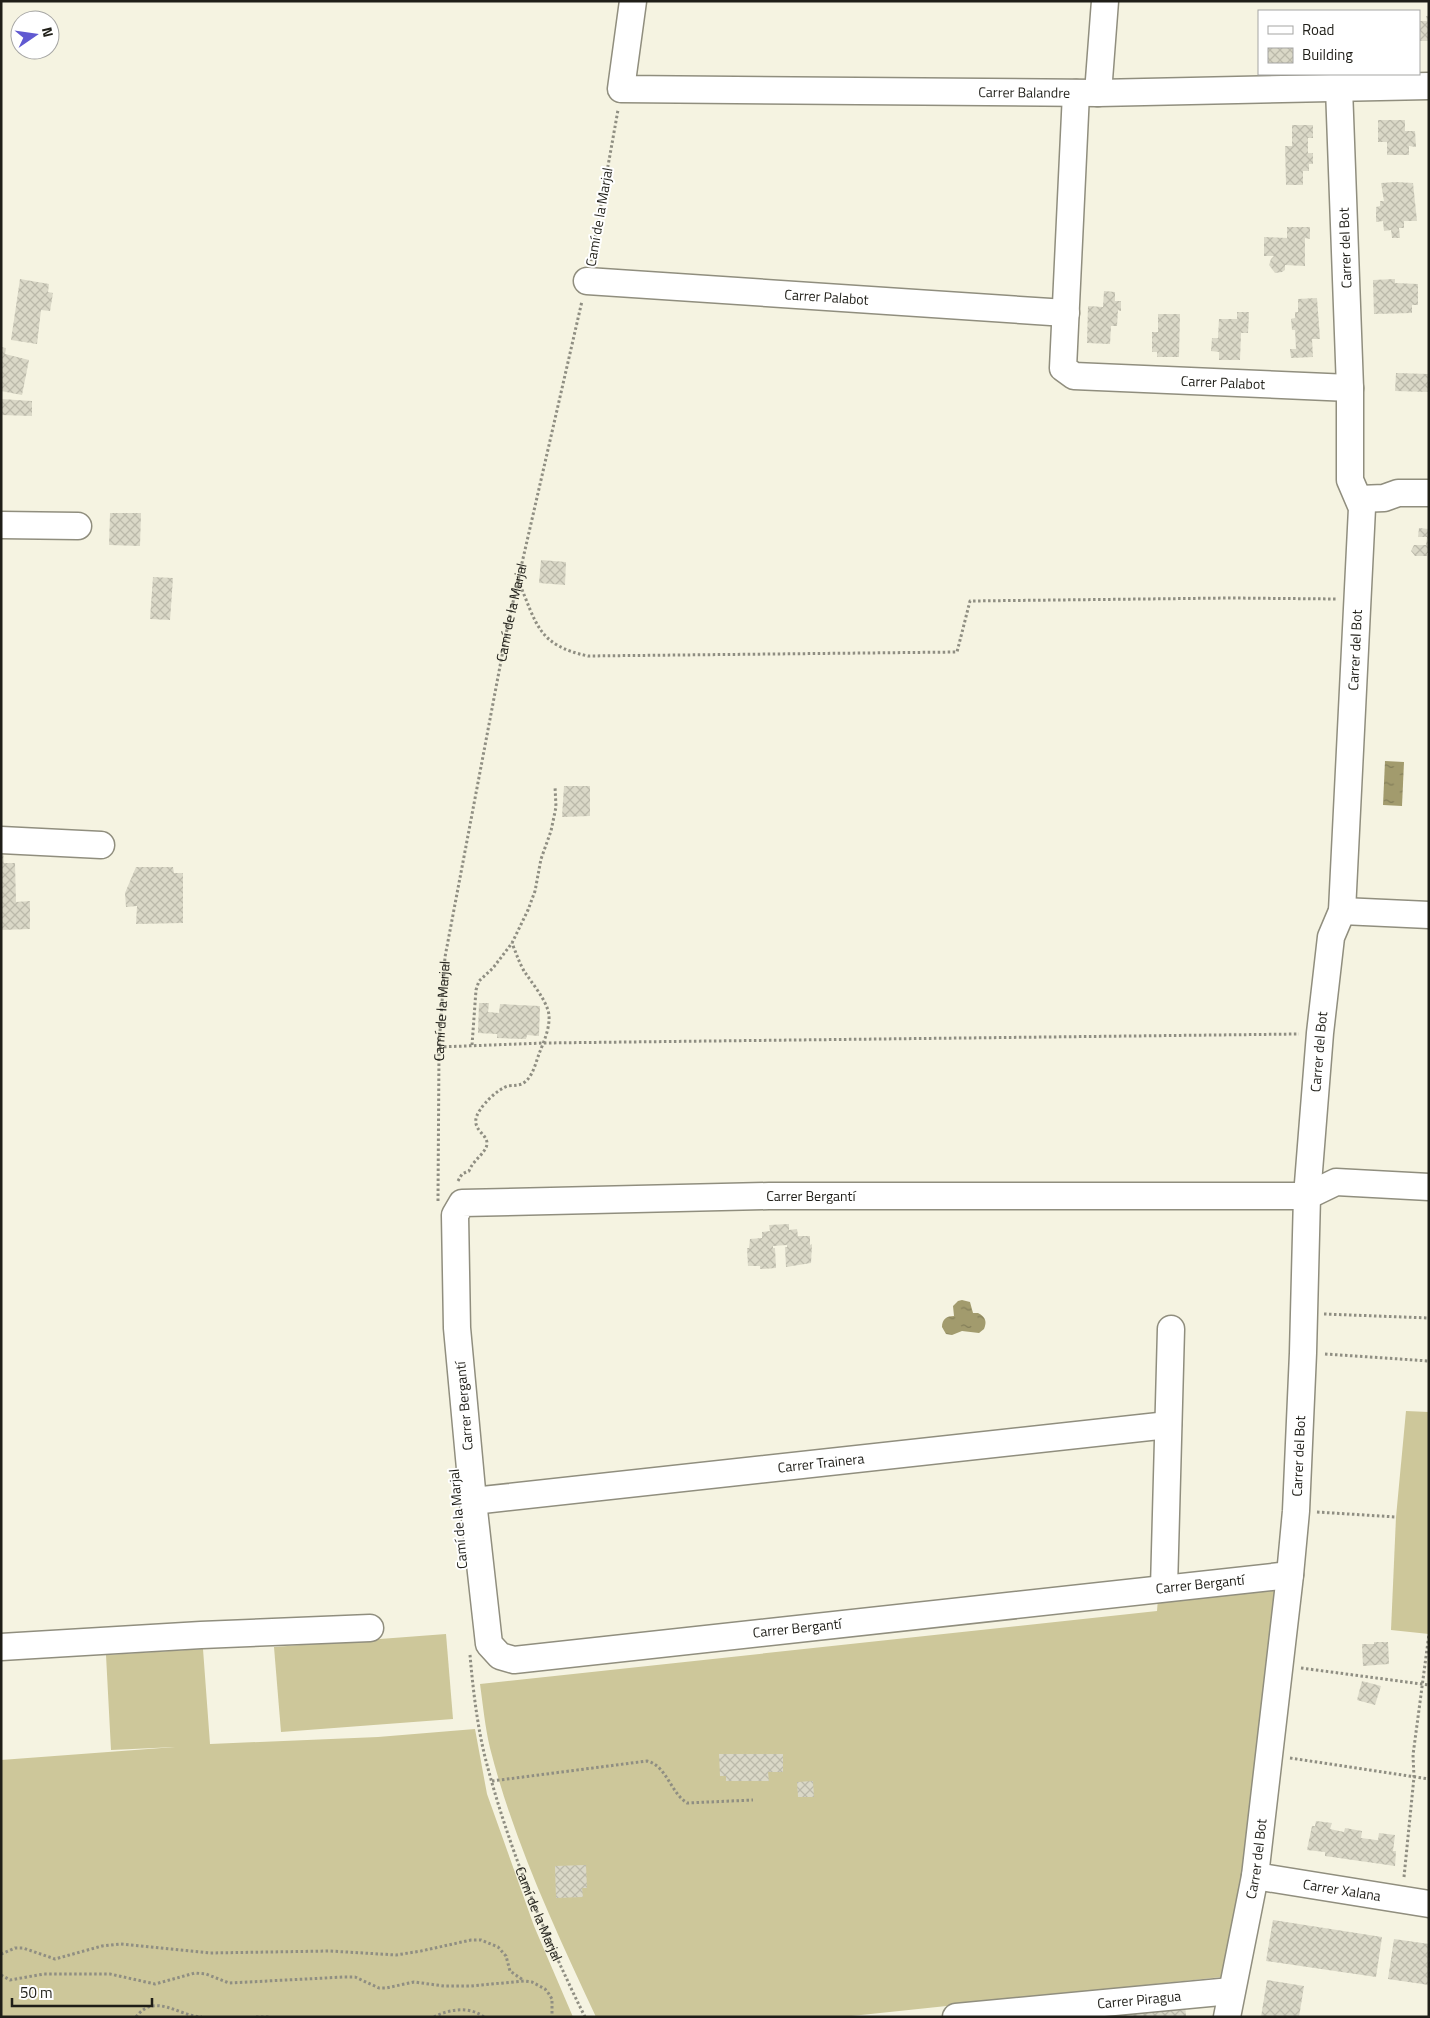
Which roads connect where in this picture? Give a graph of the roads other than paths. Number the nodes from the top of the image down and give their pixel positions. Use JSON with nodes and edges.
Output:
{"nodes":[{"id":1,"x":633,"y":1,"type":"edge"},
{"id":2,"x":1105,"y":1,"type":"edge"},
{"id":3,"x":1429,"y":86,"type":"edge"},
{"id":4,"x":1338,"y":88,"type":"junction"},
{"id":5,"x":1087,"y":93,"type":"junction"},
{"id":6,"x":587,"y":281,"type":"road end"},
{"id":7,"x":1066,"y":313,"type":"junction"},
{"id":8,"x":1350,"y":388,"type":"junction"},
{"id":9,"x":1429,"y":493,"type":"edge"},
{"id":10,"x":1359,"y":498,"type":"junction"},
{"id":11,"x":1,"y":525,"type":"edge"},
{"id":12,"x":78,"y":526,"type":"dead end"},
{"id":13,"x":1,"y":840,"type":"edge"},
{"id":14,"x":101,"y":845,"type":"dead end"},
{"id":15,"x":1342,"y":911,"type":"junction"},
{"id":16,"x":1429,"y":915,"type":"edge"},
{"id":17,"x":1429,"y":1187,"type":"edge"},
{"id":18,"x":1307,"y":1196,"type":"junction"},
{"id":19,"x":1171,"y":1329,"type":"dead end"},
{"id":20,"x":1168,"y":1425,"type":"junction"},
{"id":21,"x":473,"y":1501,"type":"junction"},
{"id":22,"x":1290,"y":1575,"type":"junction"},
{"id":23,"x":1164,"y":1588,"type":"junction"},
{"id":24,"x":370,"y":1628,"type":"dead end"},
{"id":25,"x":1,"y":1646,"type":"edge"},
{"id":26,"x":1255,"y":1876,"type":"junction"},
{"id":27,"x":1429,"y":1904,"type":"edge"},
{"id":28,"x":1232,"y":1991,"type":"junction"},
{"id":29,"x":956,"y":2017,"type":"edge"},
{"id":30,"x":1227,"y":2017,"type":"edge"}],
"edges":[{"from":1,"to":5,"type":"street","name":"Carrer Balandre"},
{"from":2,"to":5,"type":"street","name":"Carrer Palabot"},
{"from":3,"to":4,"type":"street","name":"Carrer Balandre"},
{"from":4,"to":5,"type":"street","name":"Carrer Balandre"},
{"from":4,"to":8,"type":"street","name":"Carrer del Bot"},
{"from":5,"to":7,"type":"street","name":"Carrer Palabot"},
{"from":6,"to":7,"type":"street","name":"Carrer Palabot"},
{"from":7,"to":8,"type":"street","name":"Carrer Palabot"},
{"from":8,"to":10,"type":"street","name":"Carrer del Bot"},
{"from":9,"to":10,"type":"street"},
{"from":10,"to":15,"type":"street","name":"Carrer del Bot"},
{"from":11,"to":12,"type":"street"},
{"from":13,"to":14,"type":"street"},
{"from":15,"to":16,"type":"street"},
{"from":15,"to":18,"type":"street","name":"Carrer del Bot"},
{"from":17,"to":18,"type":"street"},
{"from":18,"to":21,"type":"street","name":"Carrer Bergantí"},
{"from":18,"to":22,"type":"street","name":"Carrer del Bot"},
{"from":19,"to":20,"type":"street"},
{"from":20,"to":21,"type":"street","name":"Carrer Trainera"},
{"from":20,"to":23,"type":"street"},
{"from":21,"to":23,"type":"street","name":"Carrer Bergantí"},
{"from":22,"to":23,"type":"street","name":"Carrer Bergantí"},
{"from":22,"to":26,"type":"street","name":"Carrer del Bot"},
{"from":24,"to":25,"type":"street"},
{"from":26,"to":27,"type":"street","name":"Carrer Xalana"},
{"from":26,"to":28,"type":"street","name":"Carrer del Bot"},
{"from":28,"to":29,"type":"street","name":"Carrer Piragua"},
{"from":28,"to":30,"type":"street","name":"Carrer del Bot"}]}
